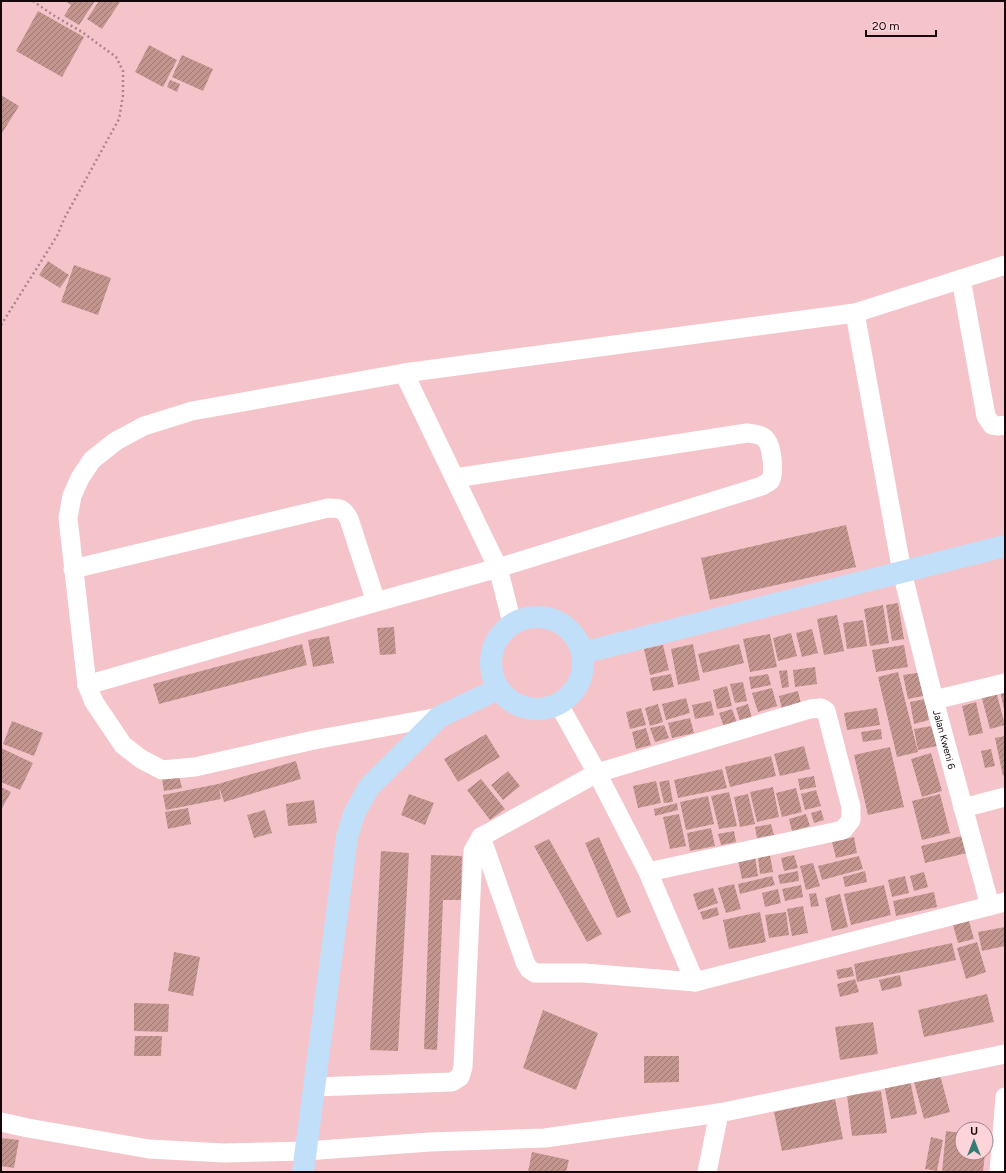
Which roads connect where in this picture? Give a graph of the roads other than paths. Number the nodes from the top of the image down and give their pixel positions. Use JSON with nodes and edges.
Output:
{"nodes":[{"id":1,"x":1005,"y":265,"type":"edge"},
{"id":2,"x":961,"y":279,"type":"junction"},
{"id":3,"x":855,"y":313,"type":"junction"},
{"id":4,"x":404,"y":373,"type":"junction"},
{"id":5,"x":1005,"y":425,"type":"edge"},
{"id":6,"x":455,"y":478,"type":"junction"},
{"id":7,"x":1005,"y":546,"type":"edge"},
{"id":8,"x":498,"y":568,"type":"junction"},
{"id":9,"x":73,"y":569,"type":"junction"},
{"id":10,"x":902,"y":572,"type":"junction"},
{"id":11,"x":376,"y":602,"type":"junction"},
{"id":12,"x":512,"y":623,"type":"junction"},
{"id":13,"x":582,"y":653,"type":"junction"},
{"id":14,"x":1005,"y":684,"type":"edge"},
{"id":15,"x":88,"y":685,"type":"junction"},
{"id":16,"x":498,"y":689,"type":"junction"},
{"id":17,"x":934,"y":700,"type":"junction"},
{"id":18,"x":558,"y":703,"type":"junction"},
{"id":19,"x":439,"y":717,"type":"junction"},
{"id":20,"x":597,"y":773,"type":"junction"},
{"id":21,"x":1005,"y":797,"type":"edge"},
{"id":22,"x":963,"y":808,"type":"junction"},
{"id":23,"x":481,"y":838,"type":"junction"},
{"id":24,"x":648,"y":872,"type":"junction"},
{"id":25,"x":997,"y":904,"type":"edge"},
{"id":26,"x":695,"y":982,"type":"junction"},
{"id":27,"x":1005,"y":1054,"type":"edge"},
{"id":28,"x":314,"y":1087,"type":"junction"},
{"id":29,"x":1005,"y":1097,"type":"edge"},
{"id":30,"x":719,"y":1113,"type":"junction"},
{"id":31,"x":1,"y":1122,"type":"edge"},
{"id":32,"x":304,"y":1162,"type":"edge"},
{"id":33,"x":707,"y":1172,"type":"edge"},
{"id":34,"x":998,"y":1172,"type":"edge"}],
"edges":[{"from":1,"to":2,"type":"street"},
{"from":2,"to":3,"type":"street"},
{"from":2,"to":5,"type":"street"},
{"from":3,"to":4,"type":"street"},
{"from":3,"to":10,"type":"street","name":"Jalan Kweni 6"},
{"from":4,"to":6,"type":"street"},
{"from":4,"to":9,"type":"street"},
{"from":6,"to":8,"type":"street"},
{"from":6,"to":8,"type":"street"},
{"from":7,"to":10,"type":"street"},
{"from":8,"to":11,"type":"street"},
{"from":8,"to":12,"type":"street"},
{"from":9,"to":11,"type":"street"},
{"from":9,"to":15,"type":"street"},
{"from":10,"to":13,"type":"street"},
{"from":10,"to":17,"type":"street","name":"Jalan Kweni 6"},
{"from":11,"to":15,"type":"street"},
{"from":12,"to":13,"type":"street"},
{"from":12,"to":16,"type":"street"},
{"from":13,"to":18,"type":"street"},
{"from":14,"to":17,"type":"street"},
{"from":15,"to":19,"type":"street"},
{"from":16,"to":18,"type":"street"},
{"from":16,"to":19,"type":"street"},
{"from":17,"to":22,"type":"street","name":"Jalan Kweni 6"},
{"from":18,"to":20,"type":"street"},
{"from":19,"to":28,"type":"street"},
{"from":20,"to":23,"type":"street"},
{"from":20,"to":24,"type":"street"},
{"from":20,"to":24,"type":"street"},
{"from":21,"to":22,"type":"street"},
{"from":22,"to":25,"type":"street","name":"Jalan Kweni 6"},
{"from":23,"to":26,"type":"street"},
{"from":23,"to":28,"type":"street"},
{"from":24,"to":26,"type":"street"},
{"from":25,"to":26,"type":"street"},
{"from":27,"to":30,"type":"street"},
{"from":28,"to":32,"type":"street"},
{"from":29,"to":34,"type":"street"},
{"from":30,"to":32,"type":"street"},
{"from":30,"to":33,"type":"street"},
{"from":31,"to":32,"type":"street"}]}
